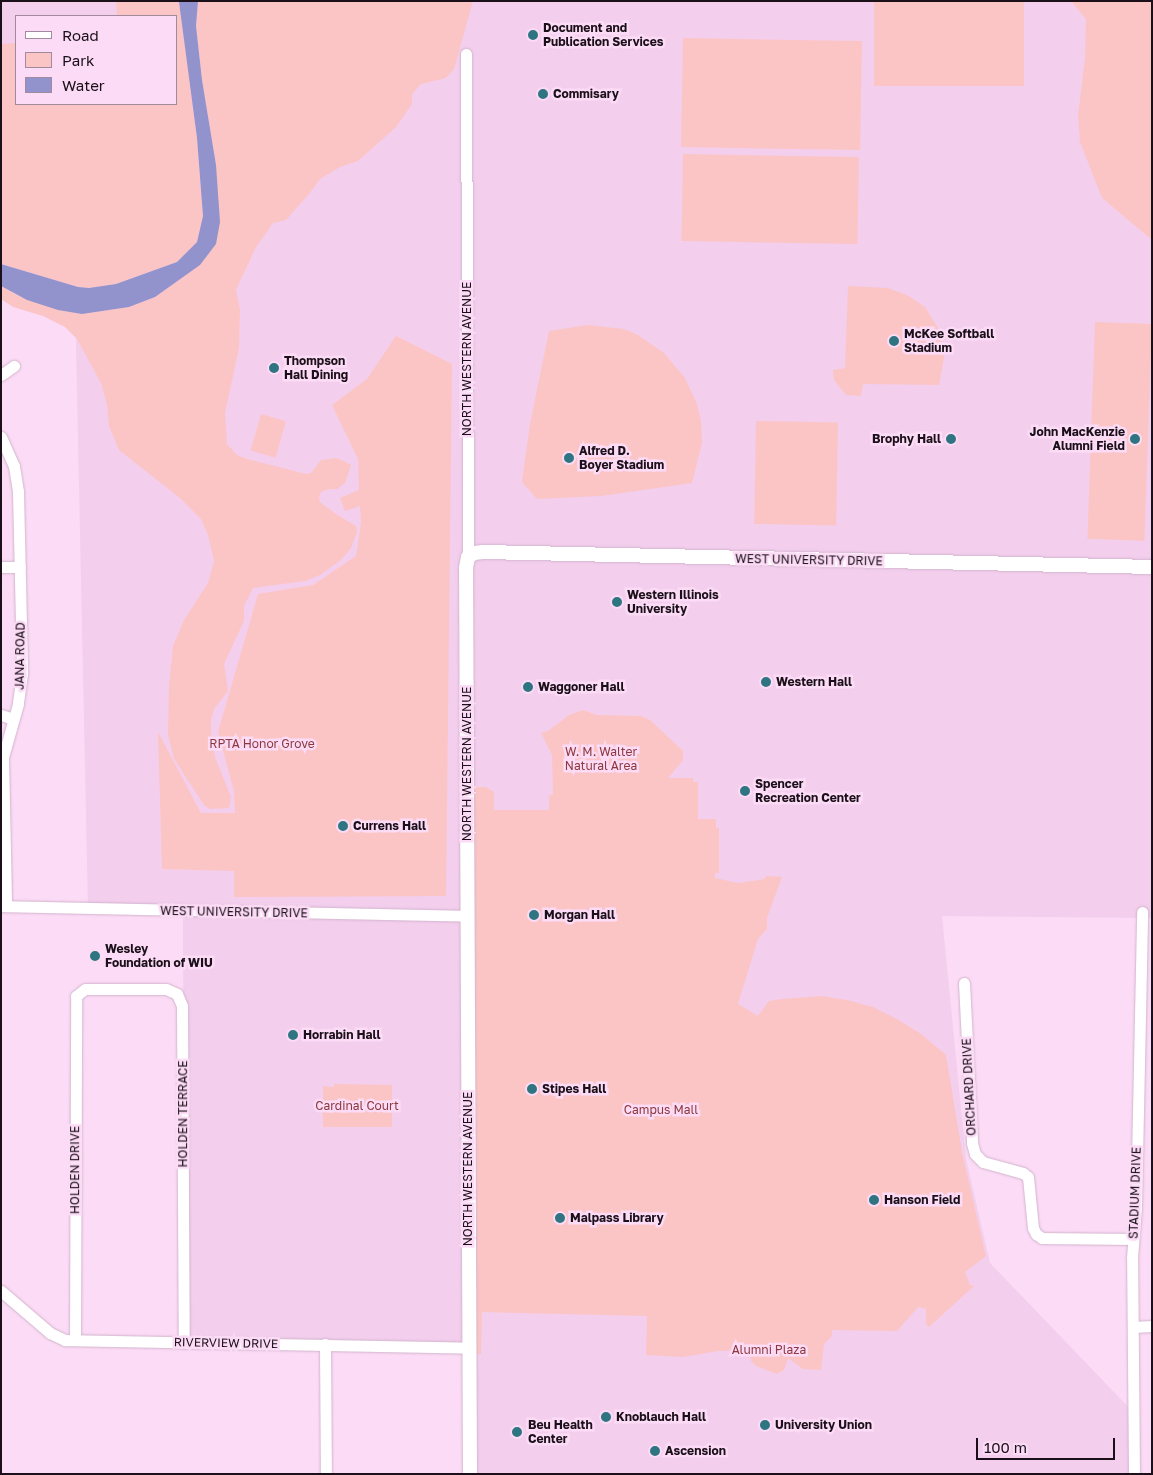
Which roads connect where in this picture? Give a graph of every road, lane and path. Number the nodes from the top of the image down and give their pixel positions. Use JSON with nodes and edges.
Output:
{"nodes":[{"id":1,"x":466,"y":54,"type":"dead end"},
{"id":2,"x":14,"y":366,"type":"dead end"},
{"id":3,"x":1,"y":375,"type":"edge"},
{"id":4,"x":1,"y":437,"type":"edge"},
{"id":5,"x":468,"y":558,"type":"junction"},
{"id":6,"x":1,"y":567,"type":"edge"},
{"id":7,"x":20,"y":567,"type":"junction"},
{"id":8,"x":1152,"y":567,"type":"edge"},
{"id":9,"x":1,"y":715,"type":"edge"},
{"id":10,"x":13,"y":719,"type":"junction"},
{"id":11,"x":4,"y":906,"type":"edge"},
{"id":12,"x":1142,"y":912,"type":"dead end"},
{"id":13,"x":467,"y":916,"type":"junction"},
{"id":14,"x":964,"y":984,"type":"dead end"},
{"id":15,"x":76,"y":999,"type":"joint"},
{"id":16,"x":1133,"y":1239,"type":"junction"},
{"id":17,"x":1,"y":1291,"type":"edge"},
{"id":18,"x":1152,"y":1326,"type":"edge"},
{"id":19,"x":1133,"y":1327,"type":"junction"},
{"id":20,"x":75,"y":1340,"type":"junction"},
{"id":21,"x":184,"y":1343,"type":"junction"},
{"id":22,"x":325,"y":1344,"type":"junction"},
{"id":23,"x":468,"y":1348,"type":"junction"},
{"id":24,"x":326,"y":1474,"type":"edge"},
{"id":25,"x":470,"y":1474,"type":"edge"},
{"id":26,"x":1134,"y":1474,"type":"edge"}],
"edges":[{"from":1,"to":5,"type":"street","name":"NORTH WESTERN AVENUE"},
{"from":2,"to":3,"type":"street"},
{"from":4,"to":7,"type":"street","name":"JANA ROAD"},
{"from":5,"to":8,"type":"street","name":"WEST UNIVERSITY DRIVE"},
{"from":5,"to":13,"type":"street","name":"NORTH WESTERN AVENUE"},
{"from":6,"to":7,"type":"street"},
{"from":7,"to":10,"type":"street","name":"JANA ROAD"},
{"from":9,"to":10,"type":"street"},
{"from":10,"to":11,"type":"street","name":"JANA ROAD"},
{"from":11,"to":13,"type":"street","name":"WEST UNIVERSITY DRIVE"},
{"from":12,"to":16,"type":"street","name":"STADIUM DRIVE"},
{"from":13,"to":23,"type":"street","name":"NORTH WESTERN AVENUE"},
{"from":14,"to":16,"type":"street","name":"ORCHARD DRIVE"},
{"from":15,"to":20,"type":"street","name":"HOLDEN DRIVE"},
{"from":15,"to":21,"type":"street","name":"HOLDEN TERRACE"},
{"from":16,"to":19,"type":"street","name":"STADIUM DRIVE"},
{"from":17,"to":20,"type":"street","name":"RIVERVIEW DRIVE"},
{"from":18,"to":19,"type":"street"},
{"from":19,"to":26,"type":"street","name":"STADIUM DRIVE"},
{"from":20,"to":21,"type":"street","name":"RIVERVIEW DRIVE"},
{"from":21,"to":22,"type":"street","name":"RIVERVIEW DRIVE"},
{"from":22,"to":23,"type":"street","name":"RIVERVIEW DRIVE"},
{"from":22,"to":24,"type":"street"},
{"from":23,"to":25,"type":"street","name":"NORTH WESTERN AVENUE"}]}
